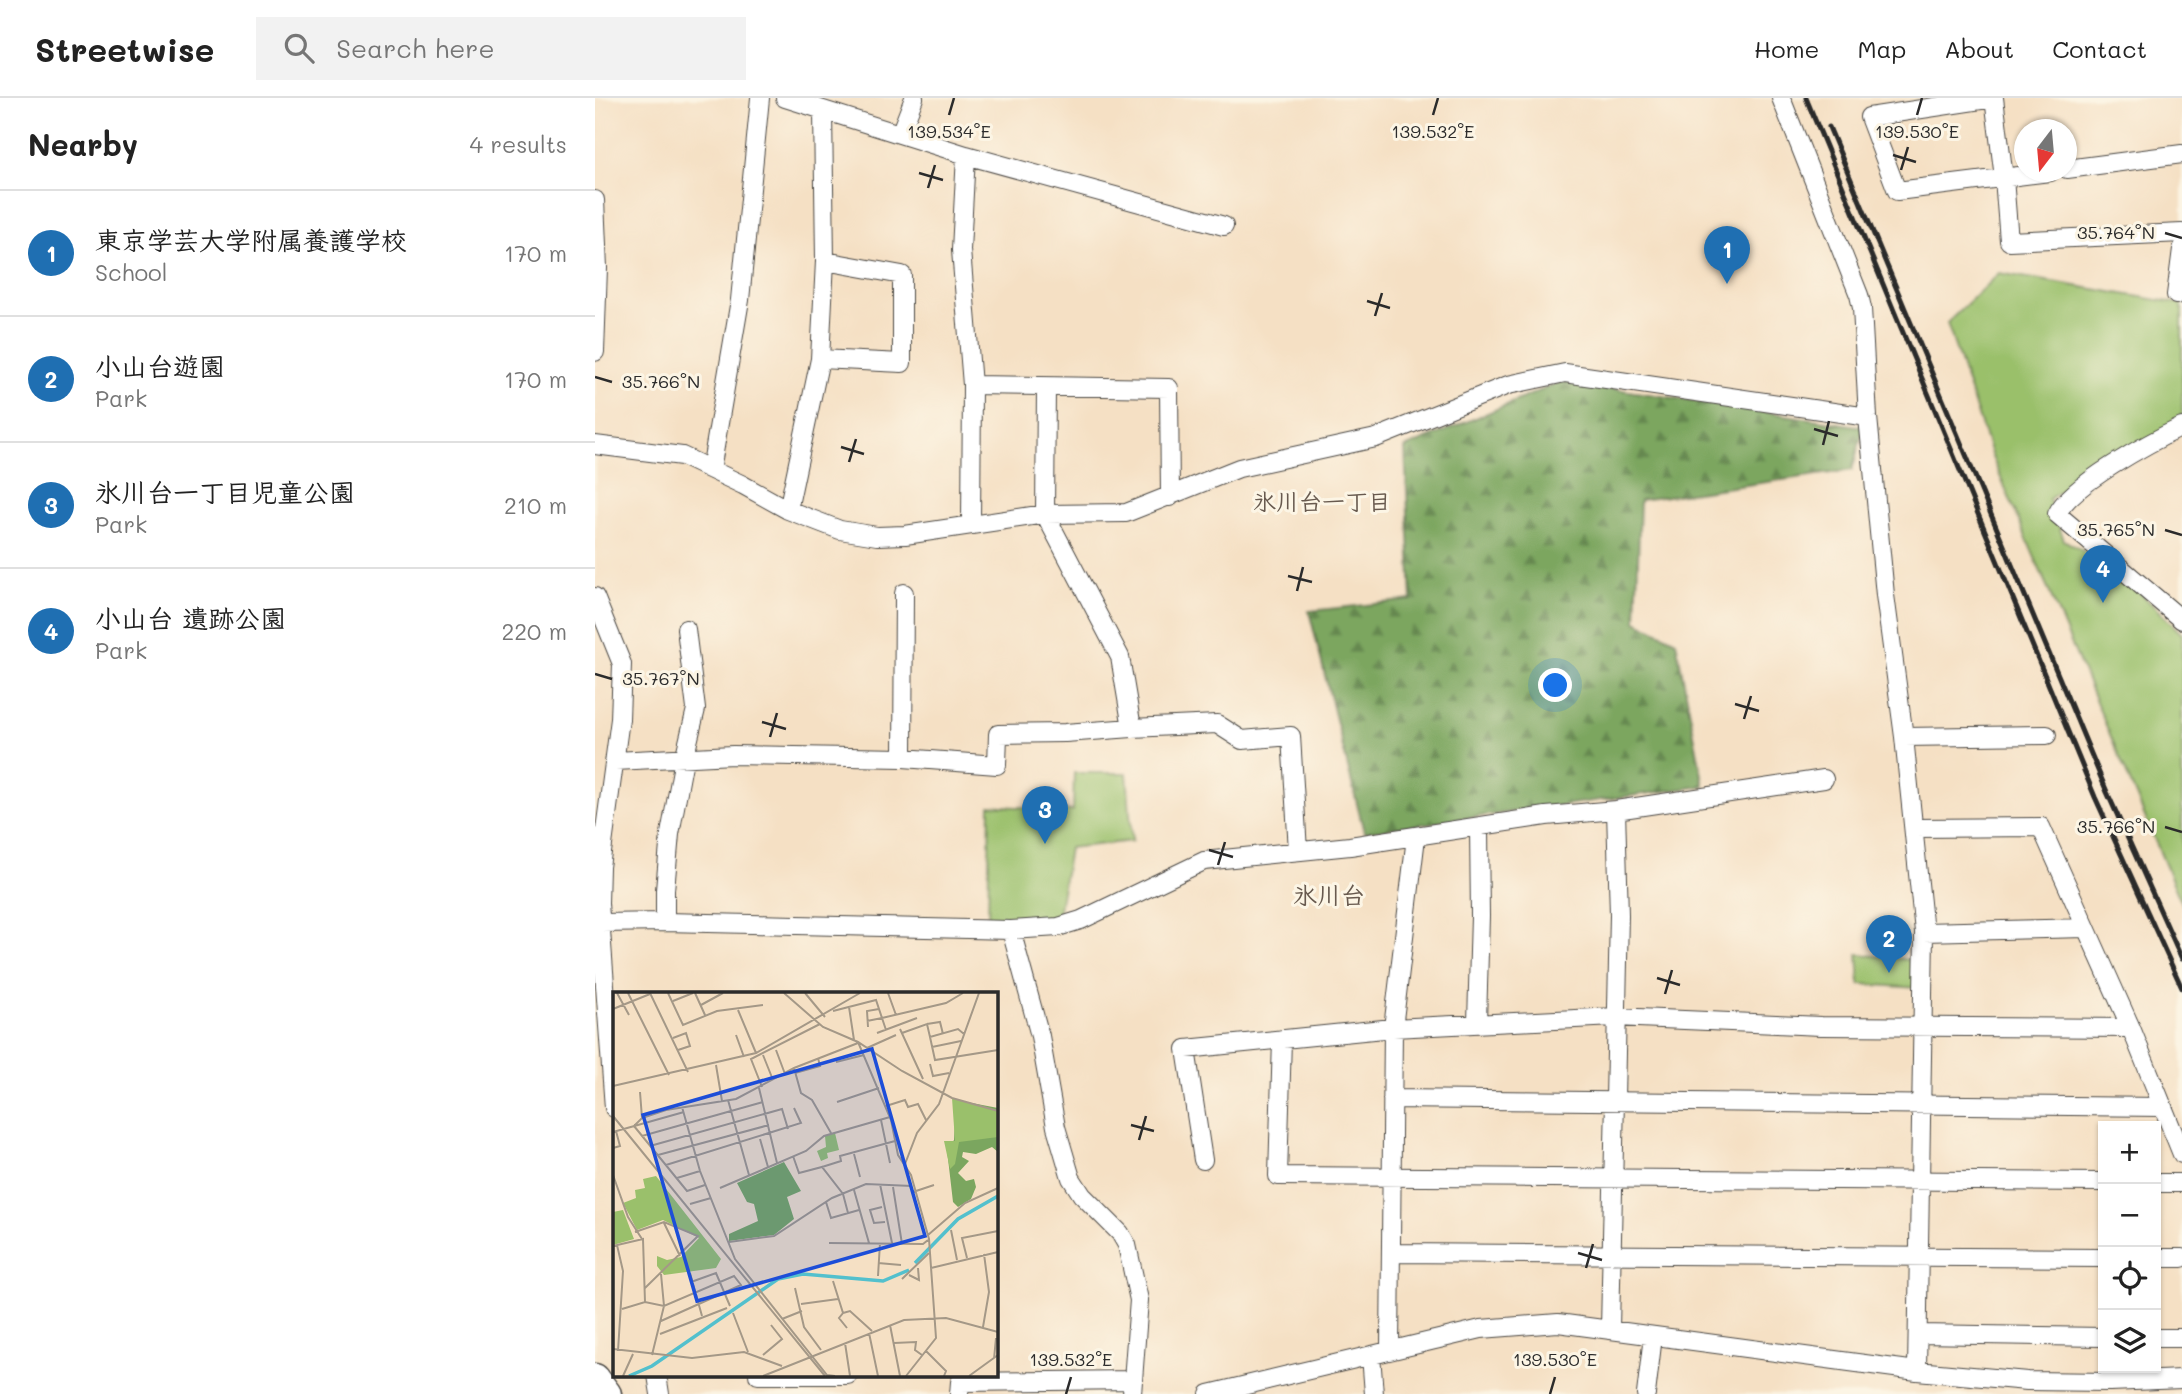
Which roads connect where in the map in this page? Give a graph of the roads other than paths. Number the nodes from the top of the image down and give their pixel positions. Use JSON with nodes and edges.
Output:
{"nodes":[{"id":1,"x":760,"y":98,"type":"edge"},
{"id":2,"x":785,"y":98,"type":"edge"},
{"id":3,"x":913,"y":98,"type":"edge"},
{"id":4,"x":1781,"y":98,"type":"edge"},
{"id":5,"x":1994,"y":98,"type":"edge"},
{"id":6,"x":823,"y":111,"type":"junction"},
{"id":7,"x":900,"y":134,"type":"junction"},
{"id":8,"x":2182,"y":154,"type":"edge"},
{"id":9,"x":966,"y":155,"type":"junction"},
{"id":10,"x":2077,"y":168,"type":"edge"},
{"id":11,"x":2014,"y":176,"type":"edge"},
{"id":12,"x":2004,"y":177,"type":"junction"},
{"id":13,"x":595,"y":200,"type":"edge"},
{"id":14,"x":1224,"y":226,"type":"dead end"},
{"id":15,"x":2182,"y":233,"type":"edge"},
{"id":16,"x":2182,"y":249,"type":"edge"},
{"id":17,"x":825,"y":261,"type":"junction"},
{"id":18,"x":2176,"y":295,"type":"dead end"},
{"id":19,"x":595,"y":352,"type":"edge"},
{"id":20,"x":820,"y":359,"type":"junction"},
{"id":21,"x":972,"y":385,"type":"junction"},
{"id":22,"x":1047,"y":387,"type":"junction"},
{"id":23,"x":1868,"y":417,"type":"junction"},
{"id":24,"x":2182,"y":427,"type":"edge"},
{"id":25,"x":595,"y":445,"type":"edge"},
{"id":26,"x":711,"y":470,"type":"junction"},
{"id":27,"x":1170,"y":497,"type":"junction"},
{"id":28,"x":788,"y":510,"type":"junction"},
{"id":29,"x":1045,"y":514,"type":"junction"},
{"id":30,"x":971,"y":524,"type":"junction"},
{"id":31,"x":904,"y":593,"type":"dead end"},
{"id":32,"x":595,"y":597,"type":"edge"},
{"id":33,"x":2182,"y":620,"type":"edge"},
{"id":34,"x":686,"y":629,"type":"dead end"},
{"id":35,"x":1132,"y":728,"type":"junction"},
{"id":36,"x":2047,"y":735,"type":"dead end"},
{"id":37,"x":1904,"y":737,"type":"junction"},
{"id":38,"x":903,"y":758,"type":"junction"},
{"id":39,"x":684,"y":759,"type":"junction"},
{"id":40,"x":615,"y":761,"type":"junction"},
{"id":41,"x":1825,"y":779,"type":"dead end"},
{"id":42,"x":1616,"y":810,"type":"junction"},
{"id":43,"x":1479,"y":828,"type":"junction"},
{"id":44,"x":1914,"y":828,"type":"junction"},
{"id":45,"x":1416,"y":837,"type":"junction"},
{"id":46,"x":1298,"y":851,"type":"junction"},
{"id":47,"x":665,"y":922,"type":"junction"},
{"id":48,"x":601,"y":923,"type":"junction"},
{"id":49,"x":2086,"y":928,"type":"junction"},
{"id":50,"x":1011,"y":930,"type":"junction"},
{"id":51,"x":1924,"y":932,"type":"junction"},
{"id":52,"x":600,"y":1000,"type":"edge"},
{"id":53,"x":1615,"y":1017,"type":"junction"},
{"id":54,"x":1477,"y":1022,"type":"junction"},
{"id":55,"x":1393,"y":1028,"type":"junction"},
{"id":56,"x":1923,"y":1028,"type":"junction"},
{"id":57,"x":2131,"y":1028,"type":"junction"},
{"id":58,"x":1282,"y":1039,"type":"junction"},
{"id":59,"x":1392,"y":1099,"type":"junction"},
{"id":60,"x":613,"y":1100,"type":"edge"},
{"id":61,"x":1615,"y":1101,"type":"junction"},
{"id":62,"x":1921,"y":1105,"type":"junction"},
{"id":63,"x":2162,"y":1107,"type":"junction"},
{"id":64,"x":2182,"y":1154,"type":"edge"},
{"id":65,"x":1203,"y":1160,"type":"dead end"},
{"id":66,"x":1391,"y":1177,"type":"junction"},
{"id":67,"x":1613,"y":1178,"type":"junction"},
{"id":68,"x":1920,"y":1181,"type":"junction"},
{"id":69,"x":2098,"y":1182,"type":"edge"},
{"id":70,"x":2161,"y":1183,"type":"edge"},
{"id":71,"x":2182,"y":1183,"type":"edge"},
{"id":72,"x":1391,"y":1253,"type":"junction"},
{"id":73,"x":1611,"y":1254,"type":"junction"},
{"id":74,"x":1919,"y":1256,"type":"junction"},
{"id":75,"x":2098,"y":1258,"type":"edge"},
{"id":76,"x":2161,"y":1258,"type":"edge"},
{"id":77,"x":2182,"y":1258,"type":"edge"},
{"id":78,"x":1610,"y":1329,"type":"junction"},
{"id":79,"x":1917,"y":1334,"type":"junction"},
{"id":80,"x":1653,"y":1336,"type":"junction"},
{"id":81,"x":2098,"y":1337,"type":"edge"},
{"id":82,"x":2161,"y":1338,"type":"edge"},
{"id":83,"x":2182,"y":1339,"type":"edge"},
{"id":84,"x":1389,"y":1351,"type":"junction"},
{"id":85,"x":1371,"y":1355,"type":"junction"},
{"id":86,"x":1917,"y":1371,"type":"junction"},
{"id":87,"x":657,"y":1376,"type":"edge"},
{"id":88,"x":819,"y":1376,"type":"edge"},
{"id":89,"x":1284,"y":1376,"type":"junction"},
{"id":90,"x":595,"y":1378,"type":"edge"},
{"id":91,"x":2182,"y":1379,"type":"edge"},
{"id":92,"x":1133,"y":1387,"type":"edge"},
{"id":93,"x":607,"y":1394,"type":"edge"},
{"id":94,"x":660,"y":1394,"type":"edge"},
{"id":95,"x":818,"y":1394,"type":"edge"},
{"id":96,"x":959,"y":1394,"type":"edge"},
{"id":97,"x":1209,"y":1394,"type":"edge"},
{"id":98,"x":1286,"y":1394,"type":"edge"},
{"id":99,"x":1374,"y":1394,"type":"edge"},
{"id":100,"x":1646,"y":1394,"type":"edge"}],
"edges":[{"from":1,"to":26,"type":"street"},
{"from":2,"to":6,"type":"street"},
{"from":3,"to":7,"type":"street"},
{"from":4,"to":23,"type":"street"},
{"from":5,"to":12,"type":"street"},
{"from":5,"to":12,"type":"street"},
{"from":6,"to":7,"type":"street"},
{"from":6,"to":17,"type":"street"},
{"from":7,"to":9,"type":"street"},
{"from":8,"to":10,"type":"street"},
{"from":9,"to":14,"type":"street"},
{"from":9,"to":21,"type":"street"},
{"from":11,"to":12,"type":"street"},
{"from":12,"to":15,"type":"street"},
{"from":13,"to":19,"type":"street"},
{"from":16,"to":18,"type":"street"},
{"from":17,"to":20,"type":"street"},
{"from":17,"to":20,"type":"street"},
{"from":20,"to":28,"type":"street"},
{"from":21,"to":22,"type":"street"},
{"from":21,"to":30,"type":"street"},
{"from":22,"to":27,"type":"street"},
{"from":22,"to":29,"type":"street"},
{"from":23,"to":27,"type":"street"},
{"from":23,"to":37,"type":"street"},
{"from":24,"to":33,"type":"street"},
{"from":25,"to":26,"type":"street"},
{"from":26,"to":28,"type":"street"},
{"from":27,"to":29,"type":"street"},
{"from":28,"to":30,"type":"street"},
{"from":29,"to":30,"type":"street"},
{"from":29,"to":35,"type":"street"},
{"from":31,"to":38,"type":"street"},
{"from":32,"to":40,"type":"street"},
{"from":34,"to":39,"type":"street"},
{"from":35,"to":38,"type":"street"},
{"from":35,"to":46,"type":"street"},
{"from":36,"to":37,"type":"street"},
{"from":37,"to":44,"type":"street"},
{"from":38,"to":39,"type":"street"},
{"from":39,"to":40,"type":"street"},
{"from":39,"to":47,"type":"street"},
{"from":40,"to":48,"type":"street"},
{"from":41,"to":42,"type":"street"},
{"from":42,"to":43,"type":"street"},
{"from":42,"to":53,"type":"street"},
{"from":43,"to":45,"type":"street"},
{"from":43,"to":54,"type":"street"},
{"from":44,"to":49,"type":"street"},
{"from":44,"to":51,"type":"street"},
{"from":45,"to":46,"type":"street"},
{"from":45,"to":55,"type":"street"},
{"from":46,"to":50,"type":"street"},
{"from":47,"to":48,"type":"street"},
{"from":47,"to":50,"type":"street"},
{"from":48,"to":52,"type":"street"},
{"from":49,"to":51,"type":"street"},
{"from":49,"to":57,"type":"street"},
{"from":50,"to":92,"type":"street"},
{"from":51,"to":56,"type":"street"},
{"from":52,"to":60,"type":"street"},
{"from":53,"to":54,"type":"street"},
{"from":53,"to":56,"type":"street"},
{"from":53,"to":61,"type":"street"},
{"from":54,"to":55,"type":"street"},
{"from":55,"to":58,"type":"street"},
{"from":55,"to":59,"type":"street"},
{"from":56,"to":57,"type":"street"},
{"from":56,"to":62,"type":"street"},
{"from":57,"to":63,"type":"street"},
{"from":58,"to":65,"type":"street"},
{"from":58,"to":66,"type":"street"},
{"from":59,"to":61,"type":"street"},
{"from":59,"to":66,"type":"street"},
{"from":61,"to":62,"type":"street"},
{"from":61,"to":67,"type":"street"},
{"from":62,"to":63,"type":"street"},
{"from":62,"to":68,"type":"street"},
{"from":63,"to":64,"type":"street"},
{"from":66,"to":67,"type":"street"},
{"from":66,"to":72,"type":"street"},
{"from":67,"to":68,"type":"street"},
{"from":67,"to":73,"type":"street"},
{"from":68,"to":69,"type":"street"},
{"from":68,"to":74,"type":"street"},
{"from":70,"to":71,"type":"street"},
{"from":72,"to":73,"type":"street"},
{"from":72,"to":84,"type":"street"},
{"from":73,"to":74,"type":"street"},
{"from":73,"to":78,"type":"street"},
{"from":74,"to":75,"type":"street"},
{"from":74,"to":79,"type":"street"},
{"from":76,"to":77,"type":"street"},
{"from":78,"to":80,"type":"street"},
{"from":78,"to":84,"type":"street"},
{"from":79,"to":81,"type":"street"},
{"from":79,"to":86,"type":"street"},
{"from":80,"to":86,"type":"street"},
{"from":80,"to":100,"type":"street"},
{"from":82,"to":83,"type":"street"},
{"from":84,"to":85,"type":"street"},
{"from":85,"to":89,"type":"street"},
{"from":85,"to":99,"type":"street"},
{"from":86,"to":91,"type":"street"},
{"from":87,"to":94,"type":"street"},
{"from":88,"to":95,"type":"street"},
{"from":89,"to":97,"type":"street"},
{"from":89,"to":98,"type":"street"},
{"from":90,"to":93,"type":"main road"},
{"from":92,"to":96,"type":"street"}]}
